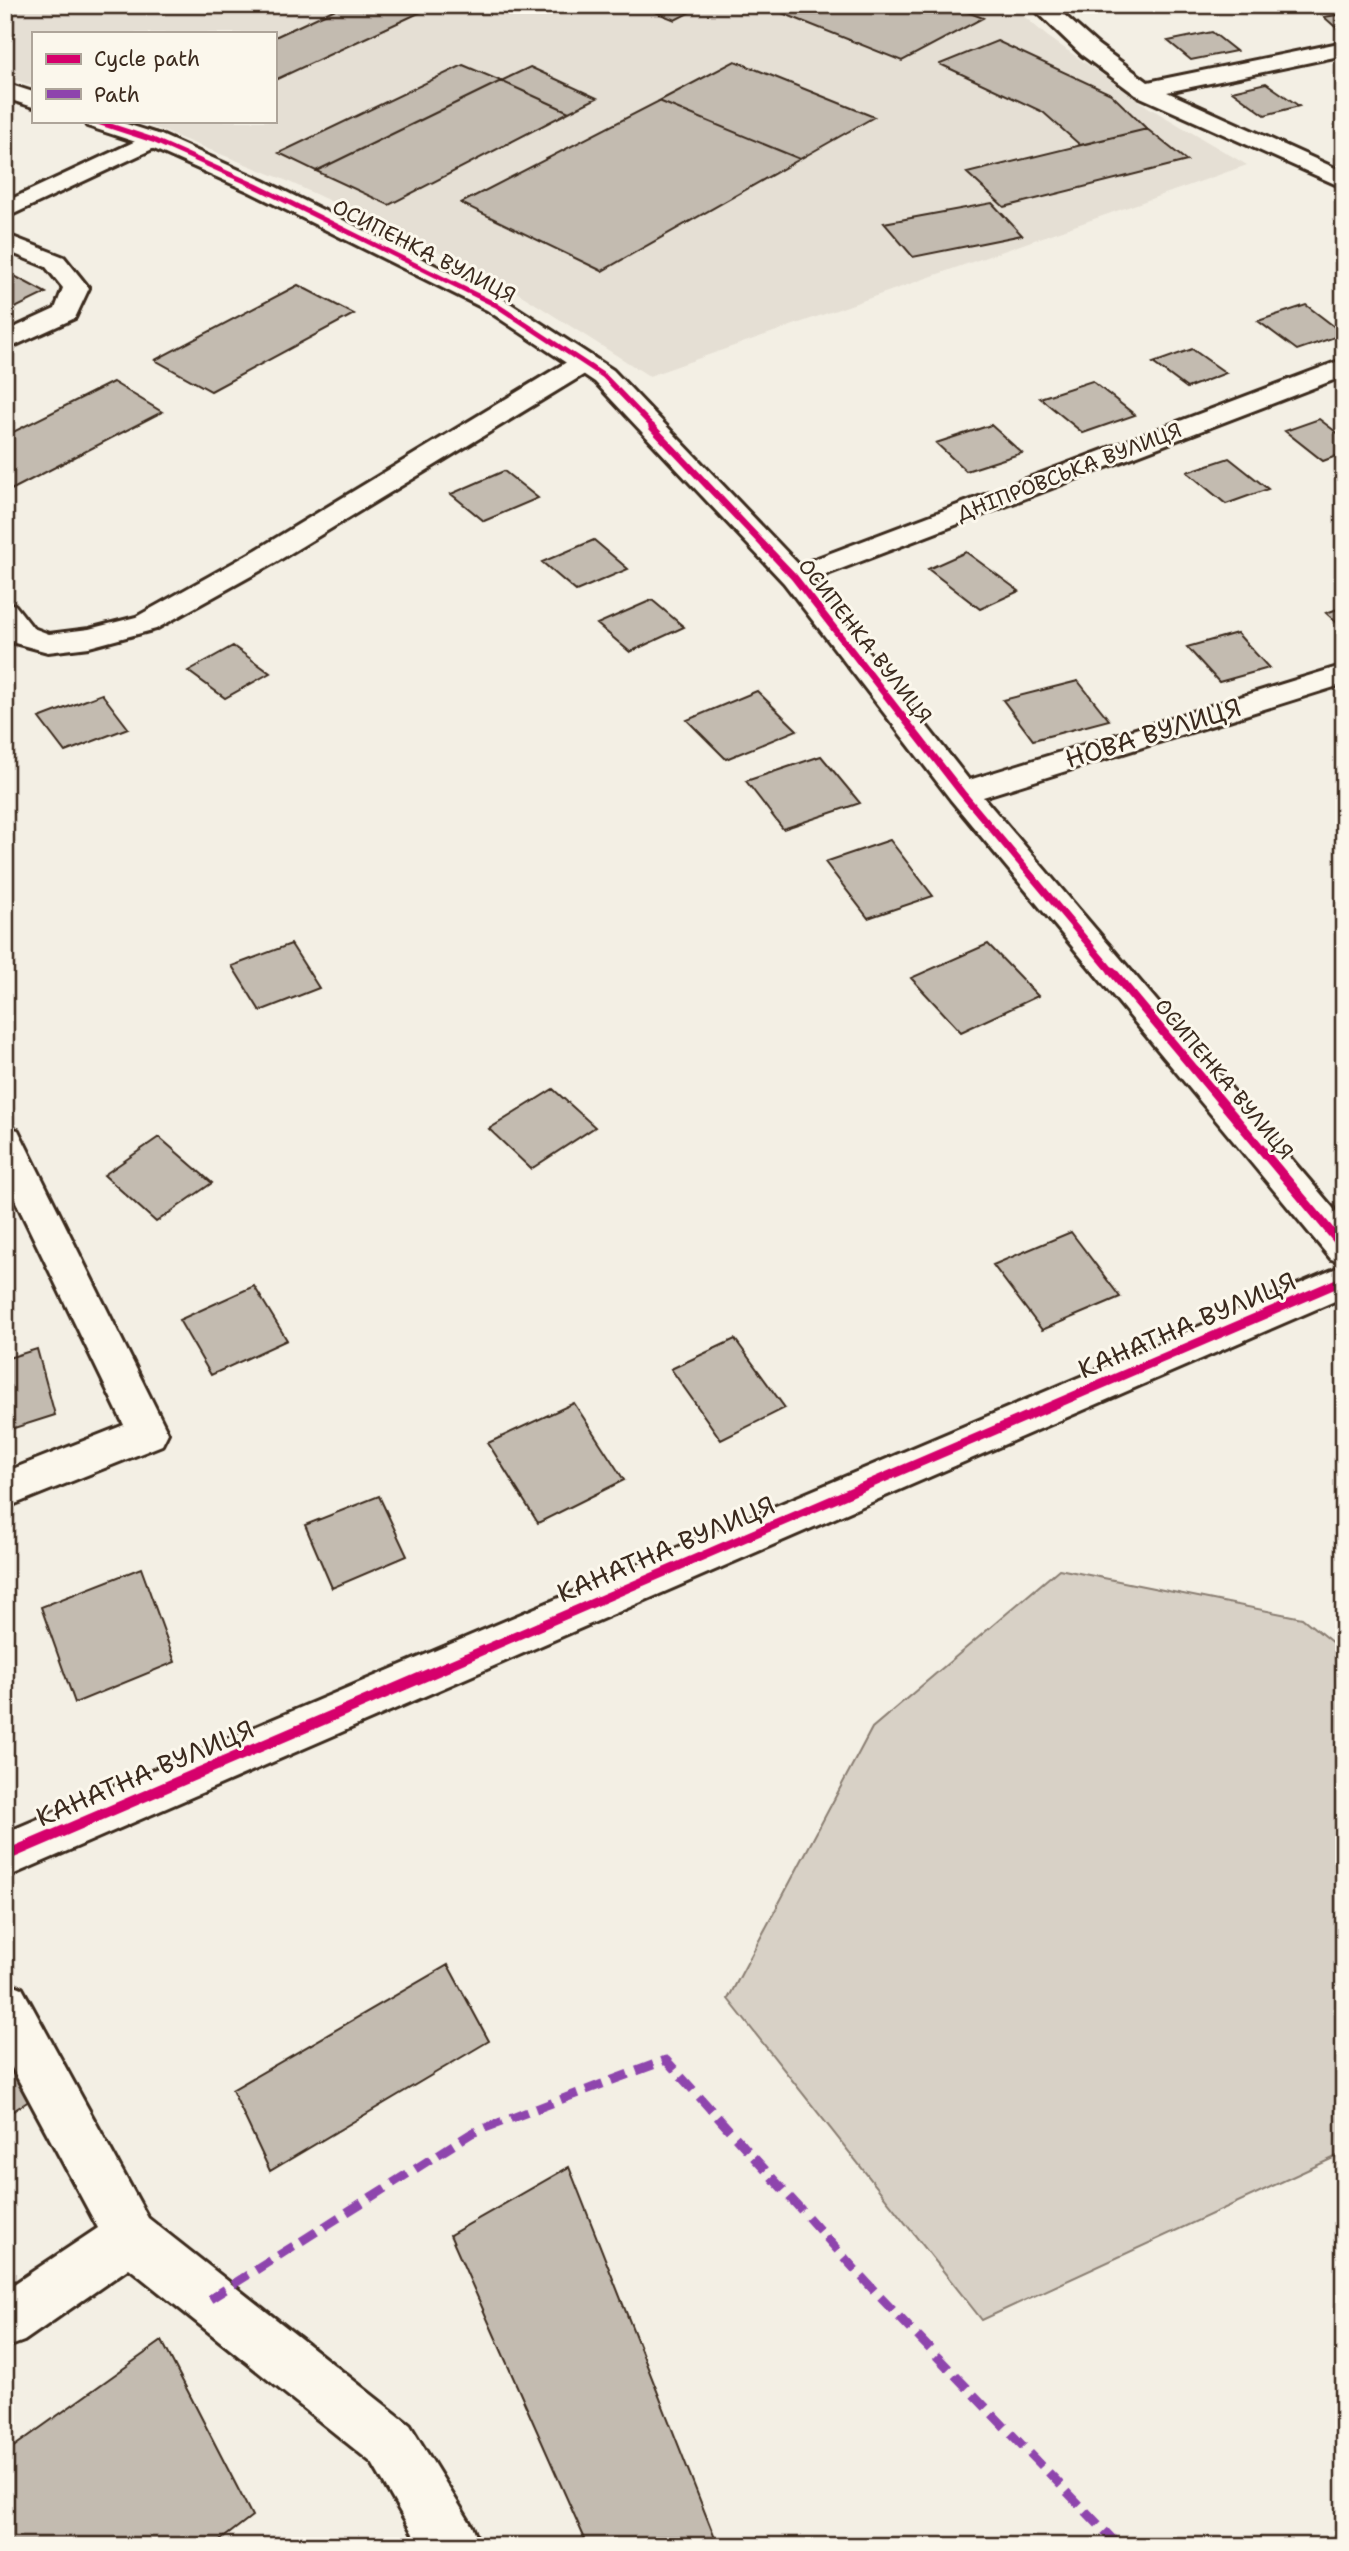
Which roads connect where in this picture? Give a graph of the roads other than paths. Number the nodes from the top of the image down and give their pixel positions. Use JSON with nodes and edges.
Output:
{"nodes":[{"id":1,"x":1040,"y":5,"type":"edge"},
{"id":2,"x":1344,"y":47,"type":"edge"},
{"id":3,"x":5,"y":90,"type":"edge"},
{"id":4,"x":1144,"y":90,"type":"junction"},
{"id":5,"x":32,"y":100,"type":"edge"},
{"id":6,"x":98,"y":122,"type":"edge"},
{"id":7,"x":153,"y":140,"type":"junction"},
{"id":8,"x":1344,"y":181,"type":"edge"},
{"id":9,"x":5,"y":211,"type":"edge"},
{"id":10,"x":5,"y":241,"type":"edge"},
{"id":11,"x":5,"y":342,"type":"edge"},
{"id":12,"x":584,"y":363,"type":"junction"},
{"id":13,"x":1344,"y":367,"type":"edge"},
{"id":14,"x":794,"y":577,"type":"junction"},
{"id":15,"x":5,"y":611,"type":"edge"},
{"id":16,"x":1344,"y":674,"type":"edge"},
{"id":17,"x":961,"y":793,"type":"junction"},
{"id":18,"x":5,"y":1140,"type":"edge"},
{"id":19,"x":1344,"y":1248,"type":"edge"},
{"id":20,"x":1344,"y":1280,"type":"edge"},
{"id":21,"x":5,"y":1490,"type":"edge"},
{"id":22,"x":5,"y":1856,"type":"edge"},
{"id":23,"x":5,"y":2005,"type":"edge"},
{"id":24,"x":130,"y":2235,"type":"junction"},
{"id":25,"x":5,"y":2322,"type":"edge"},
{"id":26,"x":452,"y":2546,"type":"edge"}],
"edges":[{"from":1,"to":4,"type":"street"},
{"from":2,"to":4,"type":"street"},
{"from":3,"to":5,"type":"street"},
{"from":4,"to":8,"type":"street"},
{"from":6,"to":7,"type":"street","name":"ОСИПЕНКА ВУЛИЦЯ"},
{"from":7,"to":9,"type":"street"},
{"from":7,"to":12,"type":"street","name":"ОСИПЕНКА ВУЛИЦЯ"},
{"from":10,"to":11,"type":"street"},
{"from":12,"to":14,"type":"street","name":"ОСИПЕНКА ВУЛИЦЯ"},
{"from":12,"to":15,"type":"street"},
{"from":13,"to":14,"type":"street","name":"ДНІПРОВСЬКА ВУЛИЦЯ"},
{"from":14,"to":17,"type":"street","name":"ОСИПЕНКА ВУЛИЦЯ"},
{"from":16,"to":17,"type":"street","name":"НОВА ВУЛИЦЯ"},
{"from":17,"to":19,"type":"street","name":"ОСИПЕНКА ВУЛИЦЯ"},
{"from":18,"to":21,"type":"street"},
{"from":20,"to":22,"type":"street","name":"КАНАТНА ВУЛИЦЯ"},
{"from":23,"to":24,"type":"street"},
{"from":24,"to":25,"type":"street"},
{"from":24,"to":26,"type":"street"}]}
